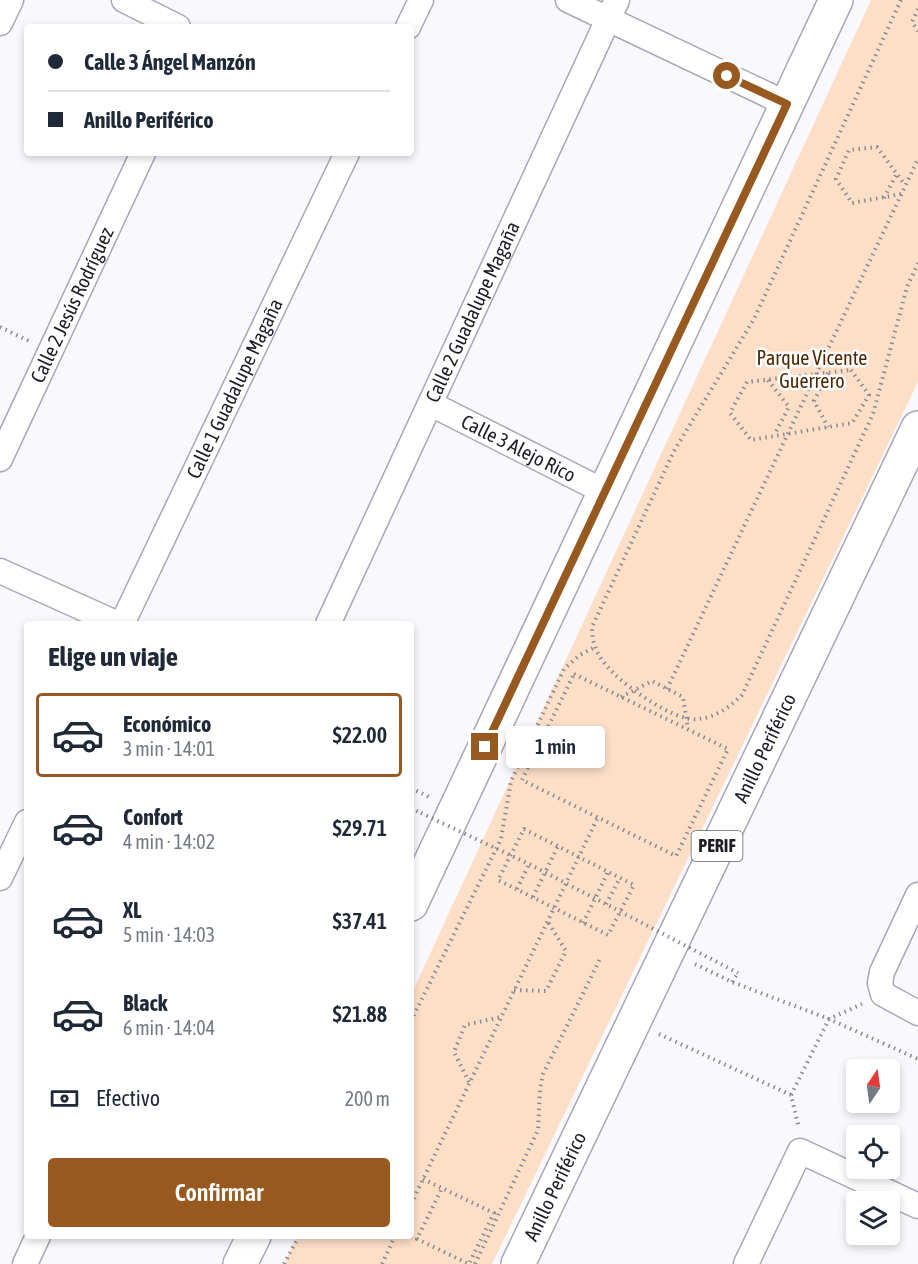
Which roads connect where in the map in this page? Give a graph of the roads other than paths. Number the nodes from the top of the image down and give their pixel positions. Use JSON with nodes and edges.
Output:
{"nodes":[{"id":1,"x":11,"y":0,"type":"edge"},
{"id":2,"x":124,"y":0,"type":"edge"},
{"id":3,"x":421,"y":0,"type":"edge"},
{"id":4,"x":568,"y":0,"type":"edge"},
{"id":5,"x":836,"y":0,"type":"edge"},
{"id":6,"x":613,"y":10,"type":"edge"},
{"id":7,"x":0,"y":23,"type":"edge"},
{"id":8,"x":172,"y":24,"type":"edge"},
{"id":9,"x":409,"y":24,"type":"edge"},
{"id":10,"x":787,"y":104,"type":"junction"},
{"id":11,"x":142,"y":156,"type":"edge"},
{"id":12,"x":347,"y":156,"type":"edge"},
{"id":13,"x":430,"y":404,"type":"junction"},
{"id":14,"x":918,"y":429,"type":"edge"},
{"id":15,"x":0,"y":459,"type":"edge"},
{"id":16,"x":605,"y":492,"type":"junction"},
{"id":17,"x":0,"y":571,"type":"edge"},
{"id":18,"x":113,"y":621,"type":"edge"},
{"id":19,"x":121,"y":621,"type":"edge"},
{"id":20,"x":329,"y":621,"type":"edge"},
{"id":21,"x":24,"y":828,"type":"edge"},
{"id":22,"x":0,"y":878,"type":"edge"},
{"id":23,"x":918,"y":895,"type":"edge"},
{"id":24,"x":414,"y":898,"type":"edge"},
{"id":25,"x":918,"y":1013,"type":"edge"},
{"id":26,"x":918,"y":1206,"type":"edge"},
{"id":27,"x":37,"y":1239,"type":"edge"},
{"id":28,"x":252,"y":1239,"type":"edge"},
{"id":29,"x":25,"y":1264,"type":"edge"},
{"id":30,"x":240,"y":1264,"type":"edge"},
{"id":31,"x":518,"y":1264,"type":"edge"},
{"id":32,"x":746,"y":1264,"type":"edge"}],
"edges":[{"from":1,"to":7,"type":"street"},
{"from":2,"to":8,"type":"street"},
{"from":3,"to":9,"type":"street"},
{"from":4,"to":6,"type":"street"},
{"from":5,"to":10,"type":"main road"},
{"from":6,"to":10,"type":"street"},
{"from":6,"to":13,"type":"street","name":"Calle 2 Guadalupe Magaña"},
{"from":10,"to":16,"type":"main road"},
{"from":11,"to":15,"type":"street","name":"Calle 2 Jesús Rodríguez"},
{"from":12,"to":19,"type":"street","name":"Calle 1 Guadalupe Magaña"},
{"from":13,"to":16,"type":"street","name":"Calle 3 Alejo Rico"},
{"from":13,"to":20,"type":"street","name":"Calle 2 Guadalupe Magaña"},
{"from":14,"to":31,"type":"main road","name":"Anillo Periférico","number":"PERIF"},
{"from":16,"to":24,"type":"main road"},
{"from":17,"to":18,"type":"street"},
{"from":21,"to":22,"type":"street"},
{"from":23,"to":25,"type":"street"},
{"from":26,"to":32,"type":"street"},
{"from":27,"to":29,"type":"street"},
{"from":28,"to":30,"type":"main road"}]}
